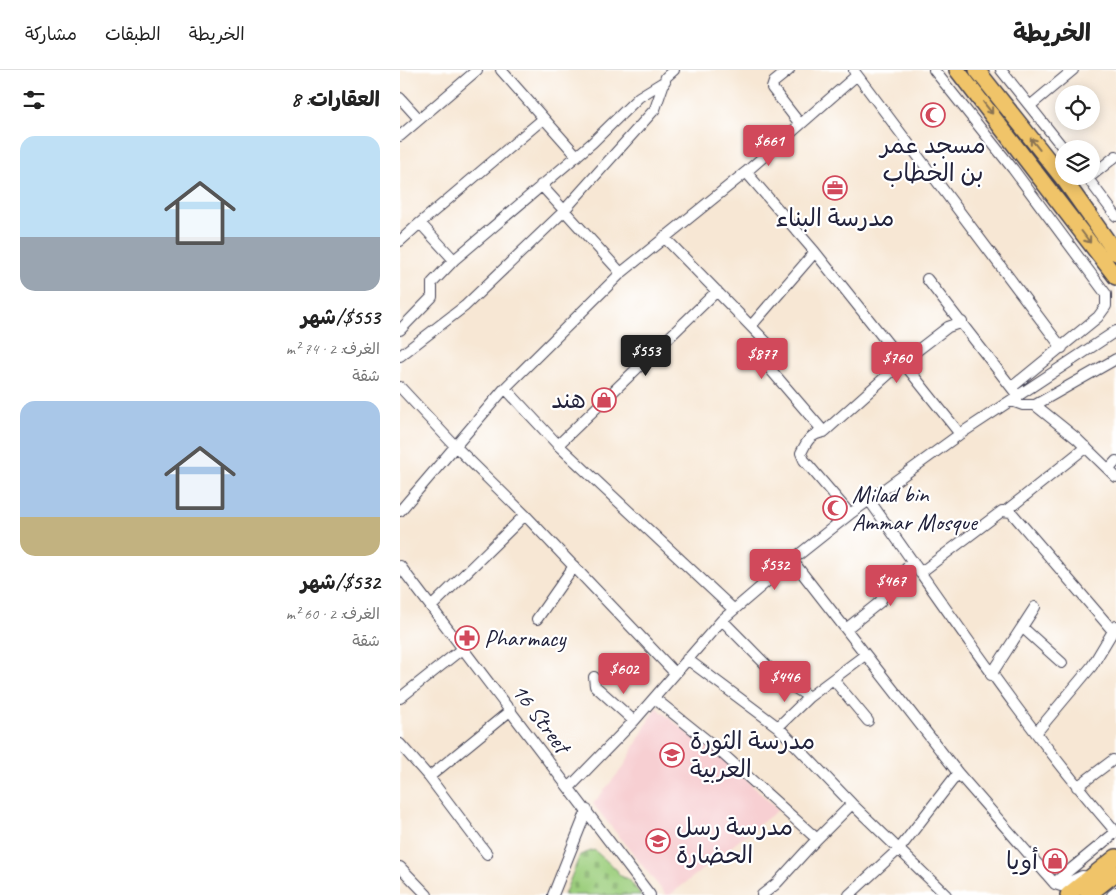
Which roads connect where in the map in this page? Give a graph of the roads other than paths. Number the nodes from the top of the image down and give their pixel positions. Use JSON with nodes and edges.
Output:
{"nodes":[{"id":1,"x":477,"y":70,"type":"edge"},
{"id":2,"x":501,"y":70,"type":"edge"},
{"id":3,"x":674,"y":70,"type":"edge"},
{"id":4,"x":789,"y":70,"type":"edge"},
{"id":5,"x":934,"y":70,"type":"edge"},
{"id":6,"x":957,"y":70,"type":"edge"},
{"id":7,"x":977,"y":70,"type":"edge"},
{"id":8,"x":1001,"y":70,"type":"edge"},
{"id":9,"x":1073,"y":70,"type":"edge"},
{"id":10,"x":855,"y":73,"type":"edge"},
{"id":11,"x":665,"y":81,"type":"junction"},
{"id":12,"x":400,"y":98,"type":"edge"},
{"id":13,"x":1030,"y":105,"type":"junction"},
{"id":14,"x":419,"y":119,"type":"junction"},
{"id":15,"x":543,"y":120,"type":"junction"},
{"id":16,"x":800,"y":124,"type":"junction"},
{"id":17,"x":400,"y":136,"type":"edge"},
{"id":18,"x":1057,"y":140,"type":"edge"},
{"id":19,"x":577,"y":156,"type":"junction"},
{"id":20,"x":1116,"y":156,"type":"edge"},
{"id":21,"x":1100,"y":168,"type":"edge"},
{"id":22,"x":746,"y":172,"type":"junction"},
{"id":23,"x":541,"y":185,"type":"junction"},
{"id":24,"x":1095,"y":185,"type":"edge"},
{"id":25,"x":565,"y":209,"type":"junction"},
{"id":26,"x":1116,"y":216,"type":"edge"},
{"id":27,"x":420,"y":223,"type":"junction"},
{"id":28,"x":664,"y":237,"type":"junction"},
{"id":29,"x":400,"y":241,"type":"edge"},
{"id":30,"x":815,"y":252,"type":"junction"},
{"id":31,"x":1116,"y":253,"type":"edge"},
{"id":32,"x":454,"y":260,"type":"junction"},
{"id":33,"x":621,"y":273,"type":"junction"},
{"id":34,"x":1116,"y":277,"type":"edge"},
{"id":35,"x":927,"y":279,"type":"dead end"},
{"id":36,"x":717,"y":290,"type":"junction"},
{"id":37,"x":962,"y":322,"type":"junction"},
{"id":38,"x":750,"y":326,"type":"junction"},
{"id":39,"x":400,"y":330,"type":"edge"},
{"id":40,"x":1116,"y":331,"type":"edge"},
{"id":41,"x":1062,"y":348,"type":"junction"},
{"id":42,"x":402,"y":351,"type":"edge"},
{"id":43,"x":1116,"y":359,"type":"edge"},
{"id":44,"x":902,"y":363,"type":"junction"},
{"id":45,"x":400,"y":387,"type":"edge"},
{"id":46,"x":1012,"y":387,"type":"junction"},
{"id":47,"x":505,"y":388,"type":"junction"},
{"id":48,"x":1015,"y":399,"type":"junction"},
{"id":49,"x":1035,"y":405,"type":"junction"},
{"id":50,"x":824,"y":432,"type":"junction"},
{"id":51,"x":960,"y":434,"type":"junction"},
{"id":52,"x":558,"y":445,"type":"junction"},
{"id":53,"x":455,"y":446,"type":"junction"},
{"id":54,"x":1086,"y":447,"type":"junction"},
{"id":55,"x":1114,"y":469,"type":"edge"},
{"id":56,"x":869,"y":500,"type":"junction"},
{"id":57,"x":1007,"y":510,"type":"junction"},
{"id":58,"x":400,"y":511,"type":"edge"},
{"id":59,"x":850,"y":514,"type":"junction"},
{"id":60,"x":525,"y":515,"type":"junction"},
{"id":61,"x":792,"y":560,"type":"junction"},
{"id":62,"x":913,"y":561,"type":"junction"},
{"id":63,"x":400,"y":566,"type":"edge"},
{"id":64,"x":574,"y":566,"type":"junction"},
{"id":65,"x":920,"y":573,"type":"junction"},
{"id":66,"x":431,"y":607,"type":"junction"},
{"id":67,"x":1036,"y":607,"type":"dead end"},
{"id":68,"x":734,"y":609,"type":"junction"},
{"id":69,"x":537,"y":619,"type":"dead end"},
{"id":70,"x":722,"y":620,"type":"junction"},
{"id":71,"x":1022,"y":627,"type":"junction"},
{"id":72,"x":1115,"y":628,"type":"edge"},
{"id":73,"x":846,"y":630,"type":"junction"},
{"id":74,"x":463,"y":648,"type":"junction"},
{"id":75,"x":865,"y":655,"type":"junction"},
{"id":76,"x":687,"y":659,"type":"junction"},
{"id":77,"x":1062,"y":663,"type":"dead end"},
{"id":78,"x":675,"y":673,"type":"junction"},
{"id":79,"x":991,"y":675,"type":"junction"},
{"id":80,"x":594,"y":677,"type":"dead end"},
{"id":81,"x":833,"y":679,"type":"junction"},
{"id":82,"x":809,"y":697,"type":"junction"},
{"id":83,"x":400,"y":698,"type":"edge"},
{"id":84,"x":654,"y":698,"type":"junction"},
{"id":85,"x":511,"y":710,"type":"junction"},
{"id":86,"x":634,"y":721,"type":"junction"},
{"id":87,"x":868,"y":722,"type":"dead end"},
{"id":88,"x":778,"y":727,"type":"junction"},
{"id":89,"x":1036,"y":733,"type":"junction"},
{"id":90,"x":400,"y":744,"type":"edge"},
{"id":91,"x":1113,"y":760,"type":"dead end"},
{"id":92,"x":958,"y":773,"type":"junction"},
{"id":93,"x":429,"y":777,"type":"junction"},
{"id":94,"x":1077,"y":787,"type":"junction"},
{"id":95,"x":569,"y":788,"type":"junction"},
{"id":96,"x":852,"y":804,"type":"junction"},
{"id":97,"x":587,"y":810,"type":"junction"},
{"id":98,"x":1116,"y":832,"type":"edge"},
{"id":99,"x":817,"y":839,"type":"junction"},
{"id":100,"x":900,"y":848,"type":"junction"},
{"id":101,"x":487,"y":854,"type":"dead end"},
{"id":102,"x":1116,"y":857,"type":"edge"},
{"id":103,"x":400,"y":867,"type":"edge"},
{"id":104,"x":1116,"y":874,"type":"edge"},
{"id":105,"x":1091,"y":878,"type":"junction"},
{"id":106,"x":1054,"y":883,"type":"junction"},
{"id":107,"x":1116,"y":892,"type":"edge"},
{"id":108,"x":427,"y":895,"type":"edge"},
{"id":109,"x":552,"y":895,"type":"edge"},
{"id":110,"x":650,"y":895,"type":"edge"},
{"id":111,"x":762,"y":895,"type":"edge"},
{"id":112,"x":849,"y":895,"type":"edge"},
{"id":113,"x":946,"y":895,"type":"edge"},
{"id":114,"x":1068,"y":895,"type":"edge"},
{"id":115,"x":1088,"y":895,"type":"edge"},
{"id":116,"x":1112,"y":895,"type":"edge"}],
"edges":[{"from":1,"to":14,"type":"street"},
{"from":2,"to":15,"type":"street"},
{"from":3,"to":11,"type":"street"},
{"from":4,"to":16,"type":"street"},
{"from":5,"to":41,"type":"street"},
{"from":6,"to":34,"type":"highway","one_way":true},
{"from":31,"to":7,"type":"highway","one_way":true},
{"from":8,"to":13,"type":"street"},
{"from":9,"to":13,"type":"street"},
{"from":10,"to":16,"type":"street"},
{"from":10,"to":41,"type":"street"},
{"from":11,"to":19,"type":"street"},
{"from":11,"to":25,"type":"street"},
{"from":12,"to":14,"type":"street"},
{"from":13,"to":18,"type":"street"},
{"from":14,"to":17,"type":"street"},
{"from":15,"to":19,"type":"street"},
{"from":15,"to":27,"type":"street"},
{"from":16,"to":22,"type":"street"},
{"from":19,"to":23,"type":"street"},
{"from":20,"to":21,"type":"street"},
{"from":22,"to":28,"type":"street"},
{"from":22,"to":30,"type":"street"},
{"from":23,"to":25,"type":"street"},
{"from":23,"to":32,"type":"street"},
{"from":24,"to":26,"type":"street"},
{"from":25,"to":33,"type":"street"},
{"from":25,"to":42,"type":"street"},
{"from":27,"to":29,"type":"street"},
{"from":27,"to":32,"type":"street"},
{"from":28,"to":33,"type":"street"},
{"from":28,"to":36,"type":"street"},
{"from":30,"to":38,"type":"street"},
{"from":30,"to":44,"type":"street"},
{"from":32,"to":39,"type":"street"},
{"from":33,"to":47,"type":"street"},
{"from":35,"to":37,"type":"street"},
{"from":36,"to":38,"type":"street"},
{"from":36,"to":52,"type":"street"},
{"from":37,"to":44,"type":"street"},
{"from":37,"to":46,"type":"street"},
{"from":38,"to":50,"type":"street"},
{"from":40,"to":48,"type":"street"},
{"from":41,"to":46,"type":"street"},
{"from":43,"to":49,"type":"street"},
{"from":44,"to":50,"type":"street"},
{"from":44,"to":51,"type":"street"},
{"from":45,"to":53,"type":"street"},
{"from":46,"to":48,"type":"street"},
{"from":47,"to":52,"type":"street"},
{"from":47,"to":53,"type":"street"},
{"from":48,"to":49,"type":"street"},
{"from":48,"to":51,"type":"street"},
{"from":49,"to":54,"type":"street"},
{"from":50,"to":59,"type":"street"},
{"from":51,"to":56,"type":"street"},
{"from":52,"to":68,"type":"street"},
{"from":53,"to":58,"type":"street"},
{"from":53,"to":60,"type":"street"},
{"from":54,"to":55,"type":"street"},
{"from":54,"to":57,"type":"street"},
{"from":56,"to":59,"type":"street"},
{"from":56,"to":62,"type":"street"},
{"from":57,"to":65,"type":"street"},
{"from":57,"to":72,"type":"street"},
{"from":59,"to":61,"type":"street"},
{"from":60,"to":64,"type":"street"},
{"from":60,"to":66,"type":"street"},
{"from":61,"to":68,"type":"street"},
{"from":61,"to":73,"type":"street"},
{"from":62,"to":65,"type":"street"},
{"from":62,"to":73,"type":"street"},
{"from":63,"to":66,"type":"street","name":"16 Street"},
{"from":64,"to":69,"type":"street"},
{"from":64,"to":78,"type":"street"},
{"from":65,"to":79,"type":"street"},
{"from":66,"to":74,"type":"street","name":"16 Street"},
{"from":67,"to":71,"type":"street"},
{"from":68,"to":70,"type":"street"},
{"from":70,"to":76,"type":"street"},
{"from":70,"to":82,"type":"street"},
{"from":71,"to":77,"type":"street"},
{"from":71,"to":79,"type":"street"},
{"from":72,"to":89,"type":"street"},
{"from":73,"to":75,"type":"street"},
{"from":74,"to":83,"type":"street"},
{"from":74,"to":85,"type":"street","name":"16 Street"},
{"from":75,"to":81,"type":"street"},
{"from":75,"to":92,"type":"street"},
{"from":76,"to":78,"type":"street"},
{"from":76,"to":88,"type":"street"},
{"from":78,"to":84,"type":"street"},
{"from":79,"to":89,"type":"street"},
{"from":80,"to":86,"type":"street"},
{"from":81,"to":82,"type":"street"},
{"from":81,"to":87,"type":"street"},
{"from":82,"to":88,"type":"street"},
{"from":84,"to":86,"type":"street"},
{"from":84,"to":99,"type":"street"},
{"from":85,"to":93,"type":"street"},
{"from":85,"to":95,"type":"street","name":"16 Street"},
{"from":86,"to":95,"type":"street"},
{"from":88,"to":96,"type":"street"},
{"from":89,"to":94,"type":"street"},
{"from":90,"to":93,"type":"street"},
{"from":91,"to":94,"type":"street"},
{"from":92,"to":100,"type":"street"},
{"from":92,"to":106,"type":"street"},
{"from":93,"to":101,"type":"street"},
{"from":94,"to":98,"type":"street"},
{"from":95,"to":97,"type":"street","name":"16 Street"},
{"from":96,"to":99,"type":"street"},
{"from":96,"to":100,"type":"street"},
{"from":97,"to":109,"type":"street"},
{"from":97,"to":110,"type":"street","name":"16 Street"},
{"from":98,"to":106,"type":"street"},
{"from":99,"to":111,"type":"street"},
{"from":100,"to":112,"type":"street"},
{"from":100,"to":113,"type":"street"},
{"from":102,"to":105,"type":"highway"},
{"from":103,"to":108,"type":"street"},
{"from":104,"to":115,"type":"highway"},
{"from":105,"to":106,"type":"street"},
{"from":105,"to":114,"type":"highway"},
{"from":107,"to":116,"type":"street"}]}
